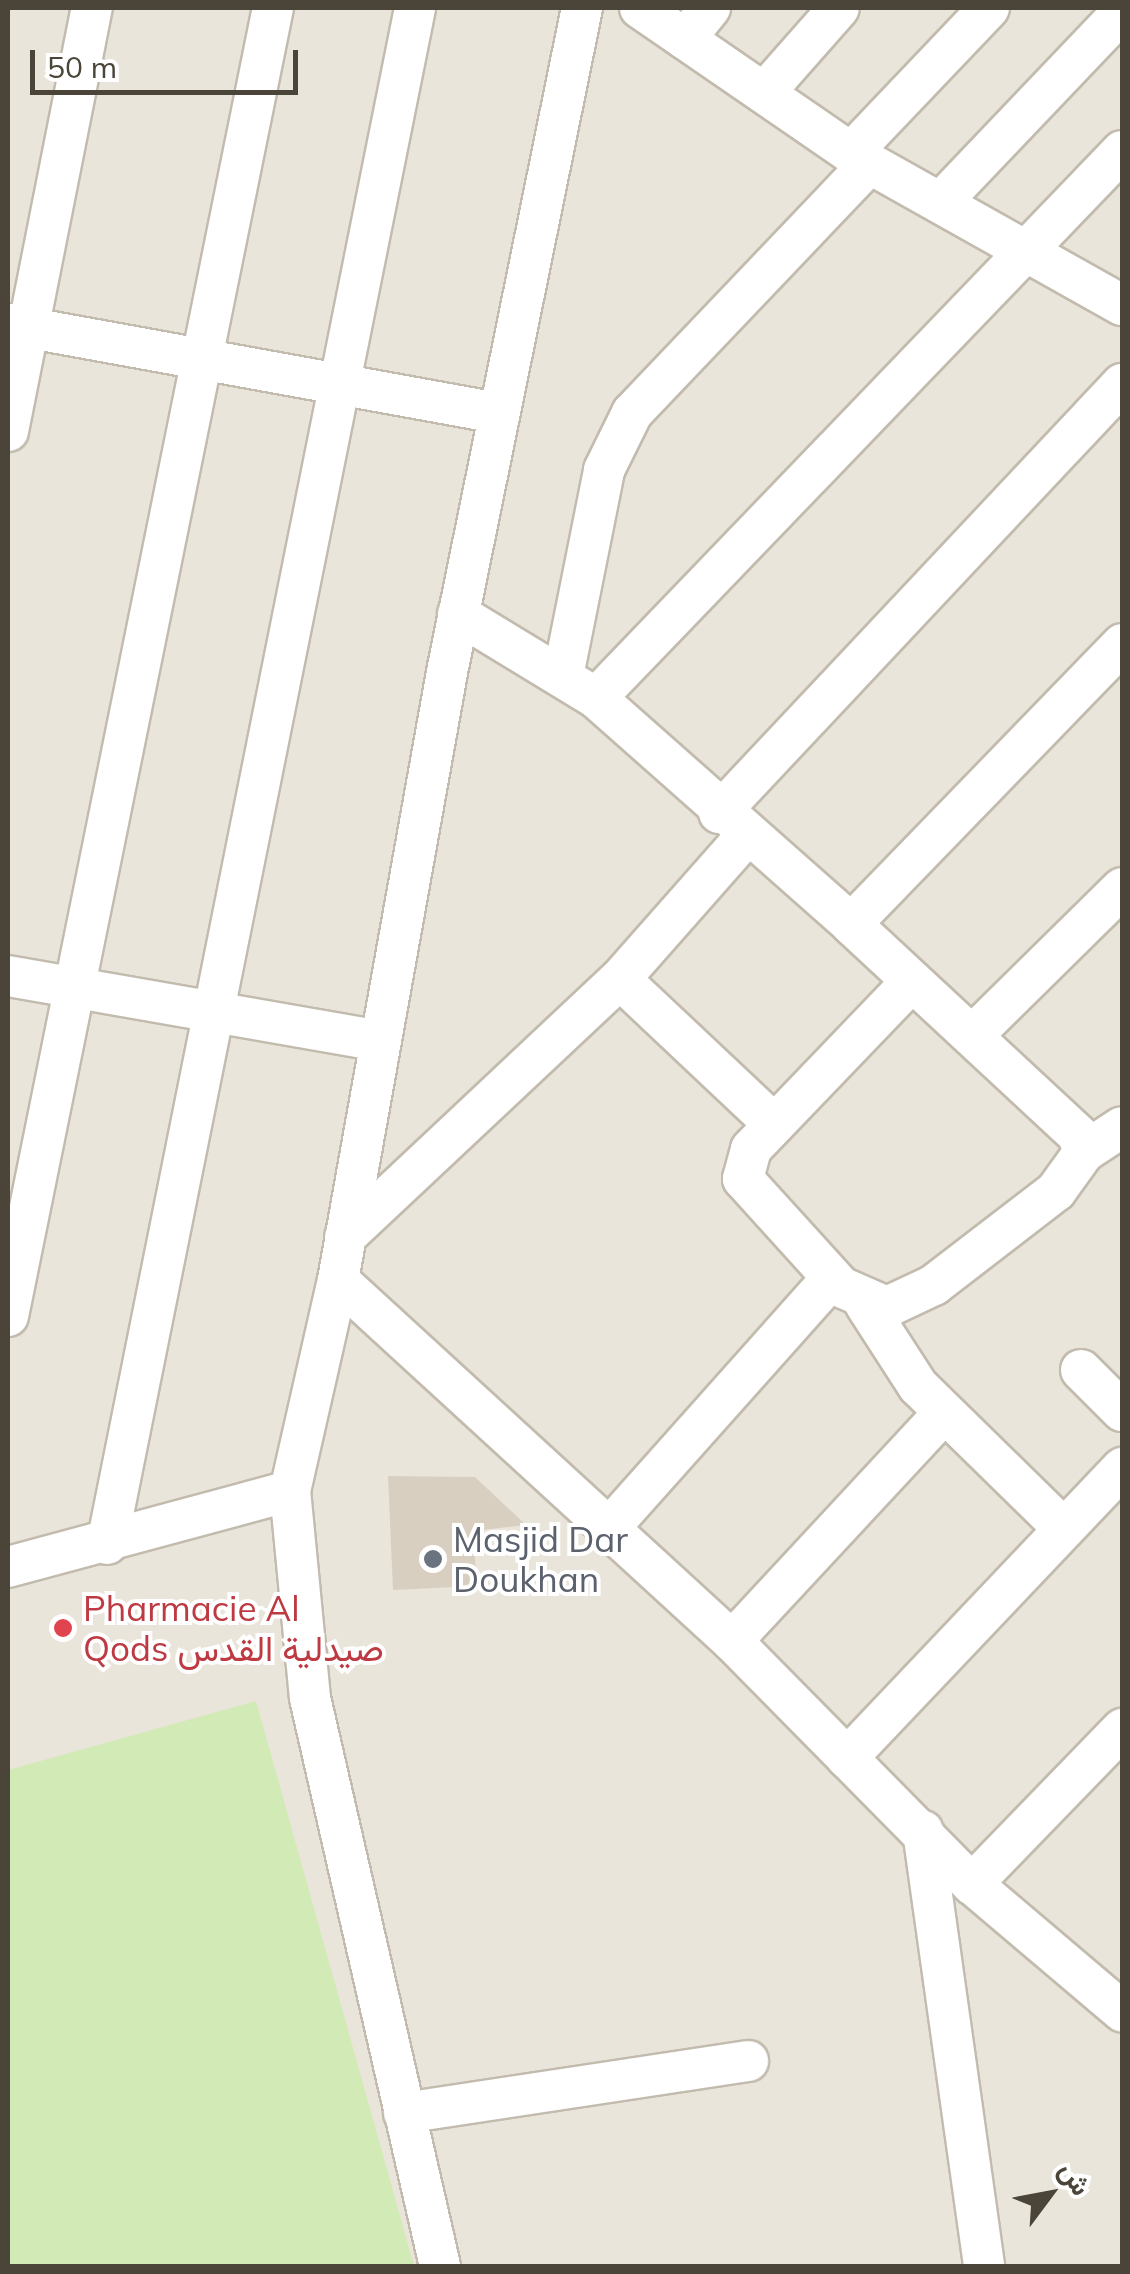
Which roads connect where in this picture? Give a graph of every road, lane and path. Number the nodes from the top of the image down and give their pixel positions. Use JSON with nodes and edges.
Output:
{"nodes":[{"id":1,"x":92,"y":8,"type":"edge"},
{"id":2,"x":273,"y":8,"type":"edge"},
{"id":3,"x":415,"y":8,"type":"edge"},
{"id":4,"x":582,"y":8,"type":"edge"},
{"id":5,"x":640,"y":8,"type":"edge"},
{"id":6,"x":710,"y":8,"type":"edge"},
{"id":7,"x":840,"y":8,"type":"edge"},
{"id":8,"x":989,"y":8,"type":"edge"},
{"id":9,"x":1122,"y":12,"type":"edge"},
{"id":10,"x":685,"y":39,"type":"junction"},
{"id":11,"x":764,"y":93,"type":"junction"},
{"id":12,"x":1122,"y":151,"type":"edge"},
{"id":13,"x":860,"y":158,"type":"junction"},
{"id":14,"x":942,"y":201,"type":"junction"},
{"id":15,"x":1025,"y":253,"type":"junction"},
{"id":16,"x":1122,"y":304,"type":"edge"},
{"id":17,"x":18,"y":327,"type":"edge"},
{"id":18,"x":207,"y":362,"type":"junction"},
{"id":19,"x":1122,"y":384,"type":"edge"},
{"id":20,"x":341,"y":385,"type":"junction"},
{"id":21,"x":498,"y":413,"type":"junction"},
{"id":22,"x":8,"y":432,"type":"edge"},
{"id":23,"x":458,"y":614,"type":"junction"},
{"id":24,"x":1122,"y":644,"type":"edge"},
{"id":25,"x":564,"y":672,"type":"junction"},
{"id":26,"x":596,"y":698,"type":"junction"},
{"id":27,"x":733,"y":825,"type":"junction"},
{"id":28,"x":1122,"y":888,"type":"edge"},
{"id":29,"x":851,"y":924,"type":"junction"},
{"id":30,"x":8,"y":976,"type":"edge"},
{"id":31,"x":620,"y":979,"type":"junction"},
{"id":32,"x":912,"y":981,"type":"junction"},
{"id":33,"x":68,"y":988,"type":"junction"},
{"id":34,"x":208,"y":1012,"type":"junction"},
{"id":35,"x":973,"y":1036,"type":"junction"},
{"id":36,"x":378,"y":1041,"type":"junction"},
{"id":37,"x":774,"y":1124,"type":"junction"},
{"id":38,"x":1122,"y":1127,"type":"edge"},
{"id":39,"x":1084,"y":1152,"type":"junction"},
{"id":40,"x":345,"y":1237,"type":"junction"},
{"id":41,"x":832,"y":1278,"type":"junction"},
{"id":42,"x":338,"y":1280,"type":"junction"},
{"id":43,"x":865,"y":1304,"type":"junction"},
{"id":44,"x":8,"y":1316,"type":"edge"},
{"id":45,"x":1081,"y":1370,"type":"dead end"},
{"id":46,"x":1118,"y":1398,"type":"edge"},
{"id":47,"x":944,"y":1413,"type":"junction"},
{"id":48,"x":1122,"y":1468,"type":"edge"},
{"id":49,"x":290,"y":1491,"type":"junction"},
{"id":50,"x":611,"y":1526,"type":"junction"},
{"id":51,"x":1064,"y":1528,"type":"junction"},
{"id":52,"x":107,"y":1544,"type":"junction"},
{"id":53,"x":8,"y":1567,"type":"edge"},
{"id":54,"x":732,"y":1641,"type":"junction"},
{"id":55,"x":1122,"y":1729,"type":"edge"},
{"id":56,"x":847,"y":1758,"type":"junction"},
{"id":57,"x":923,"y":1831,"type":"junction"},
{"id":58,"x":972,"y":1884,"type":"junction"},
{"id":59,"x":1117,"y":1997,"type":"edge"},
{"id":60,"x":748,"y":2061,"type":"dead end"},
{"id":61,"x":404,"y":2113,"type":"junction"},
{"id":62,"x":440,"y":2266,"type":"edge"},
{"id":63,"x":984,"y":2266,"type":"edge"}],
"edges":[{"from":1,"to":17,"type":"street"},
{"from":2,"to":18,"type":"street"},
{"from":3,"to":20,"type":"street"},
{"from":4,"to":21,"type":"street"},
{"from":5,"to":10,"type":"street"},
{"from":6,"to":10,"type":"street"},
{"from":7,"to":11,"type":"street"},
{"from":8,"to":13,"type":"street"},
{"from":9,"to":14,"type":"street"},
{"from":10,"to":11,"type":"street"},
{"from":11,"to":13,"type":"street"},
{"from":12,"to":15,"type":"street"},
{"from":13,"to":14,"type":"street"},
{"from":13,"to":25,"type":"street"},
{"from":14,"to":15,"type":"street"},
{"from":15,"to":16,"type":"street"},
{"from":15,"to":26,"type":"street"},
{"from":17,"to":18,"type":"street"},
{"from":17,"to":22,"type":"street"},
{"from":18,"to":20,"type":"street"},
{"from":18,"to":33,"type":"street"},
{"from":19,"to":27,"type":"street"},
{"from":20,"to":21,"type":"street"},
{"from":20,"to":34,"type":"street"},
{"from":21,"to":23,"type":"street"},
{"from":23,"to":25,"type":"street"},
{"from":23,"to":36,"type":"street"},
{"from":24,"to":29,"type":"street"},
{"from":25,"to":26,"type":"street"},
{"from":26,"to":27,"type":"street"},
{"from":27,"to":29,"type":"street"},
{"from":27,"to":31,"type":"street"},
{"from":28,"to":35,"type":"street"},
{"from":29,"to":32,"type":"street"},
{"from":30,"to":33,"type":"street"},
{"from":31,"to":37,"type":"street"},
{"from":31,"to":40,"type":"street"},
{"from":32,"to":35,"type":"street"},
{"from":32,"to":37,"type":"street"},
{"from":33,"to":34,"type":"street"},
{"from":33,"to":44,"type":"street"},
{"from":34,"to":36,"type":"street"},
{"from":34,"to":52,"type":"street"},
{"from":35,"to":39,"type":"street"},
{"from":36,"to":40,"type":"street"},
{"from":37,"to":41,"type":"street"},
{"from":38,"to":39,"type":"street"},
{"from":39,"to":43,"type":"street"},
{"from":40,"to":42,"type":"street"},
{"from":41,"to":43,"type":"street"},
{"from":41,"to":50,"type":"street"},
{"from":42,"to":49,"type":"street"},
{"from":42,"to":50,"type":"street"},
{"from":43,"to":47,"type":"street"},
{"from":45,"to":46,"type":"street"},
{"from":47,"to":51,"type":"street"},
{"from":47,"to":54,"type":"street"},
{"from":48,"to":51,"type":"street"},
{"from":49,"to":52,"type":"street"},
{"from":49,"to":61,"type":"street"},
{"from":50,"to":54,"type":"street"},
{"from":51,"to":56,"type":"street"},
{"from":52,"to":53,"type":"street"},
{"from":54,"to":56,"type":"street"},
{"from":55,"to":58,"type":"street"},
{"from":56,"to":57,"type":"street"},
{"from":57,"to":58,"type":"street"},
{"from":57,"to":63,"type":"street"},
{"from":58,"to":59,"type":"street"},
{"from":60,"to":61,"type":"street"},
{"from":61,"to":62,"type":"street"}]}
